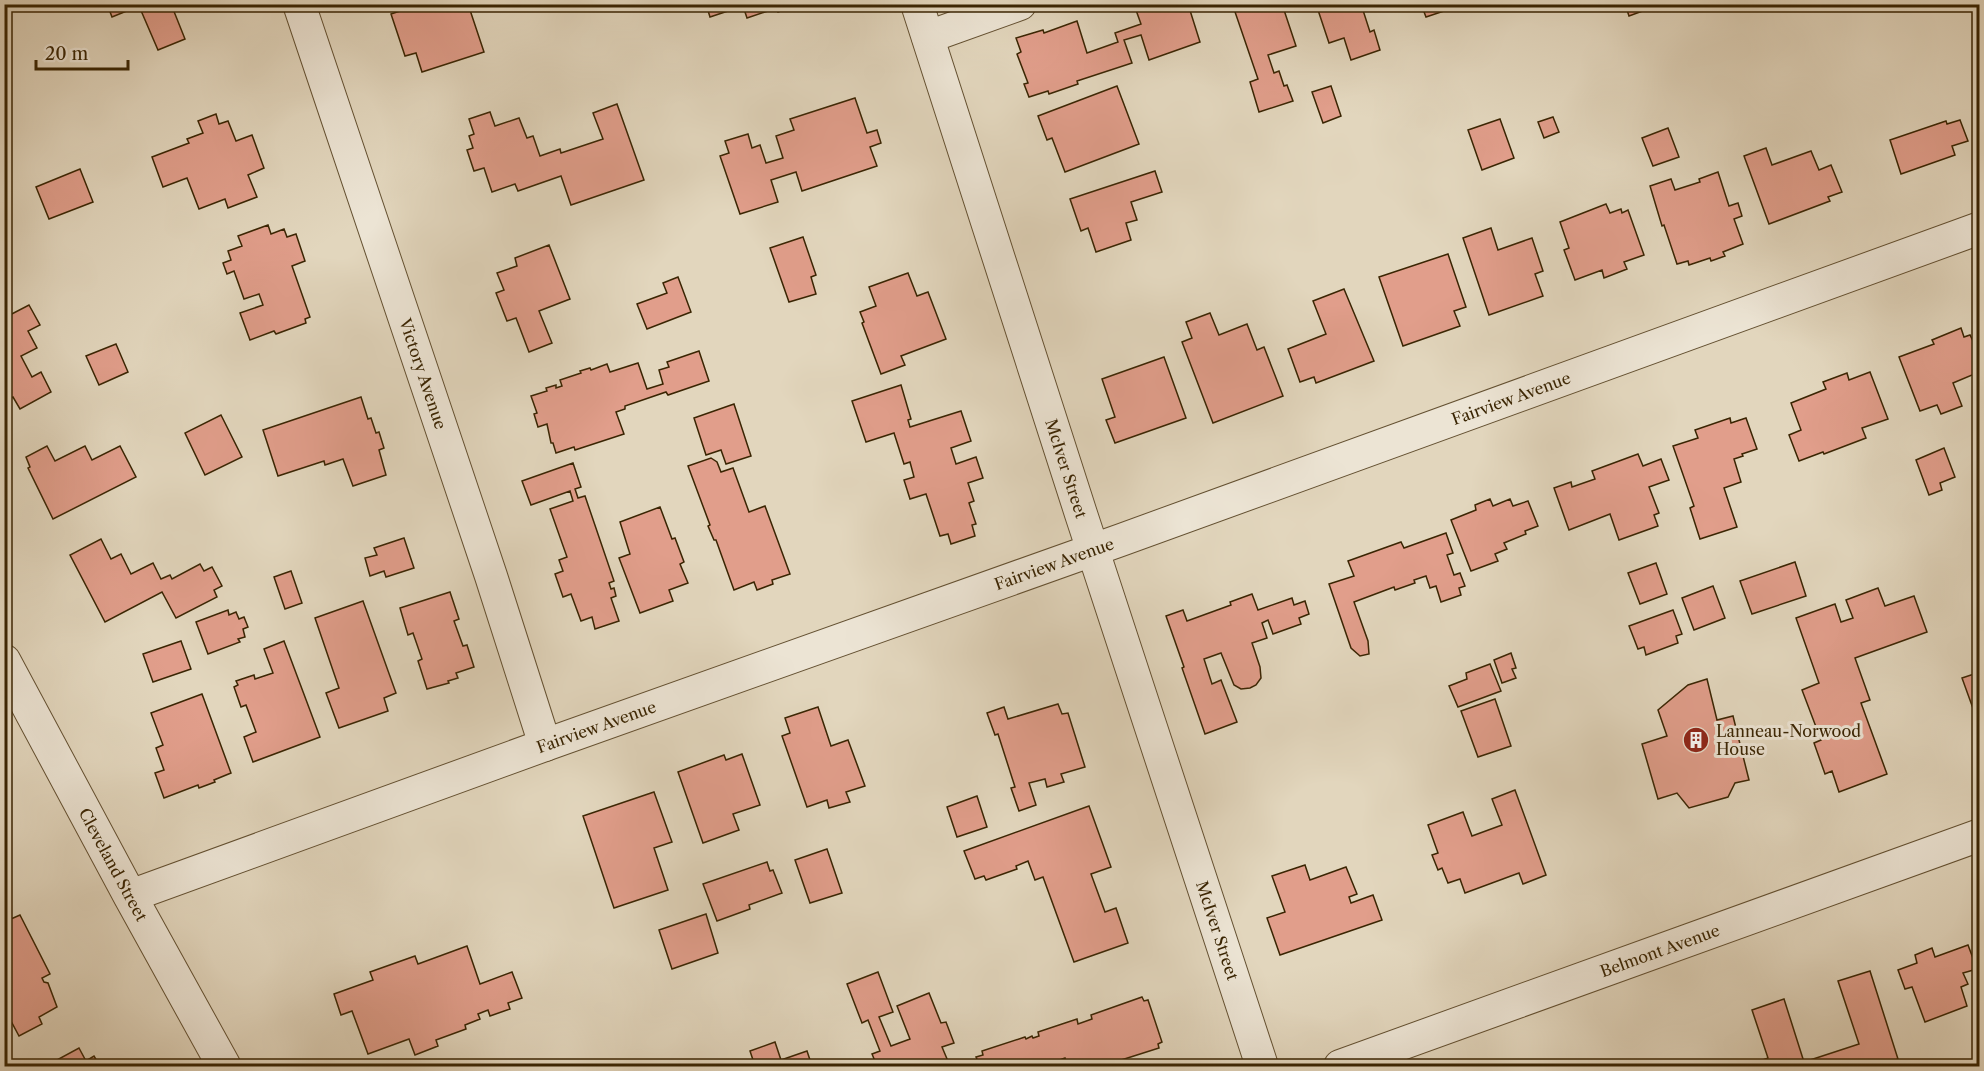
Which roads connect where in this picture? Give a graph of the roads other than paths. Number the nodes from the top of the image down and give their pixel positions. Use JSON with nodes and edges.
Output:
{"nodes":[{"id":1,"x":298,"y":4,"type":"edge"},
{"id":2,"x":917,"y":4,"type":"edge"},
{"id":3,"x":1020,"y":4,"type":"edge"},
{"id":4,"x":928,"y":37,"type":"junction"},
{"id":5,"x":1980,"y":228,"type":"edge"},
{"id":6,"x":1093,"y":550,"type":"junction"},
{"id":7,"x":4,"y":661,"type":"edge"},
{"id":8,"x":545,"y":745,"type":"junction"},
{"id":9,"x":1980,"y":835,"type":"edge"},
{"id":10,"x":130,"y":896,"type":"junction"},
{"id":11,"x":224,"y":1066,"type":"edge"},
{"id":12,"x":1262,"y":1066,"type":"edge"},
{"id":13,"x":1340,"y":1066,"type":"edge"}],
"edges":[{"from":1,"to":8,"type":"street","name":"Victory Avenue"},
{"from":2,"to":4,"type":"street","name":"McIver Street"},
{"from":3,"to":4,"type":"street"},
{"from":4,"to":6,"type":"street","name":"McIver Street"},
{"from":5,"to":6,"type":"street","name":"Fairview Avenue"},
{"from":6,"to":8,"type":"street","name":"Fairview Avenue"},
{"from":6,"to":12,"type":"street","name":"McIver Street"},
{"from":7,"to":10,"type":"street","name":"Cleveland Street"},
{"from":8,"to":10,"type":"street","name":"Fairview Avenue"},
{"from":9,"to":13,"type":"street","name":"Belmont Avenue"},
{"from":10,"to":11,"type":"street","name":"Cleveland Street"}]}
